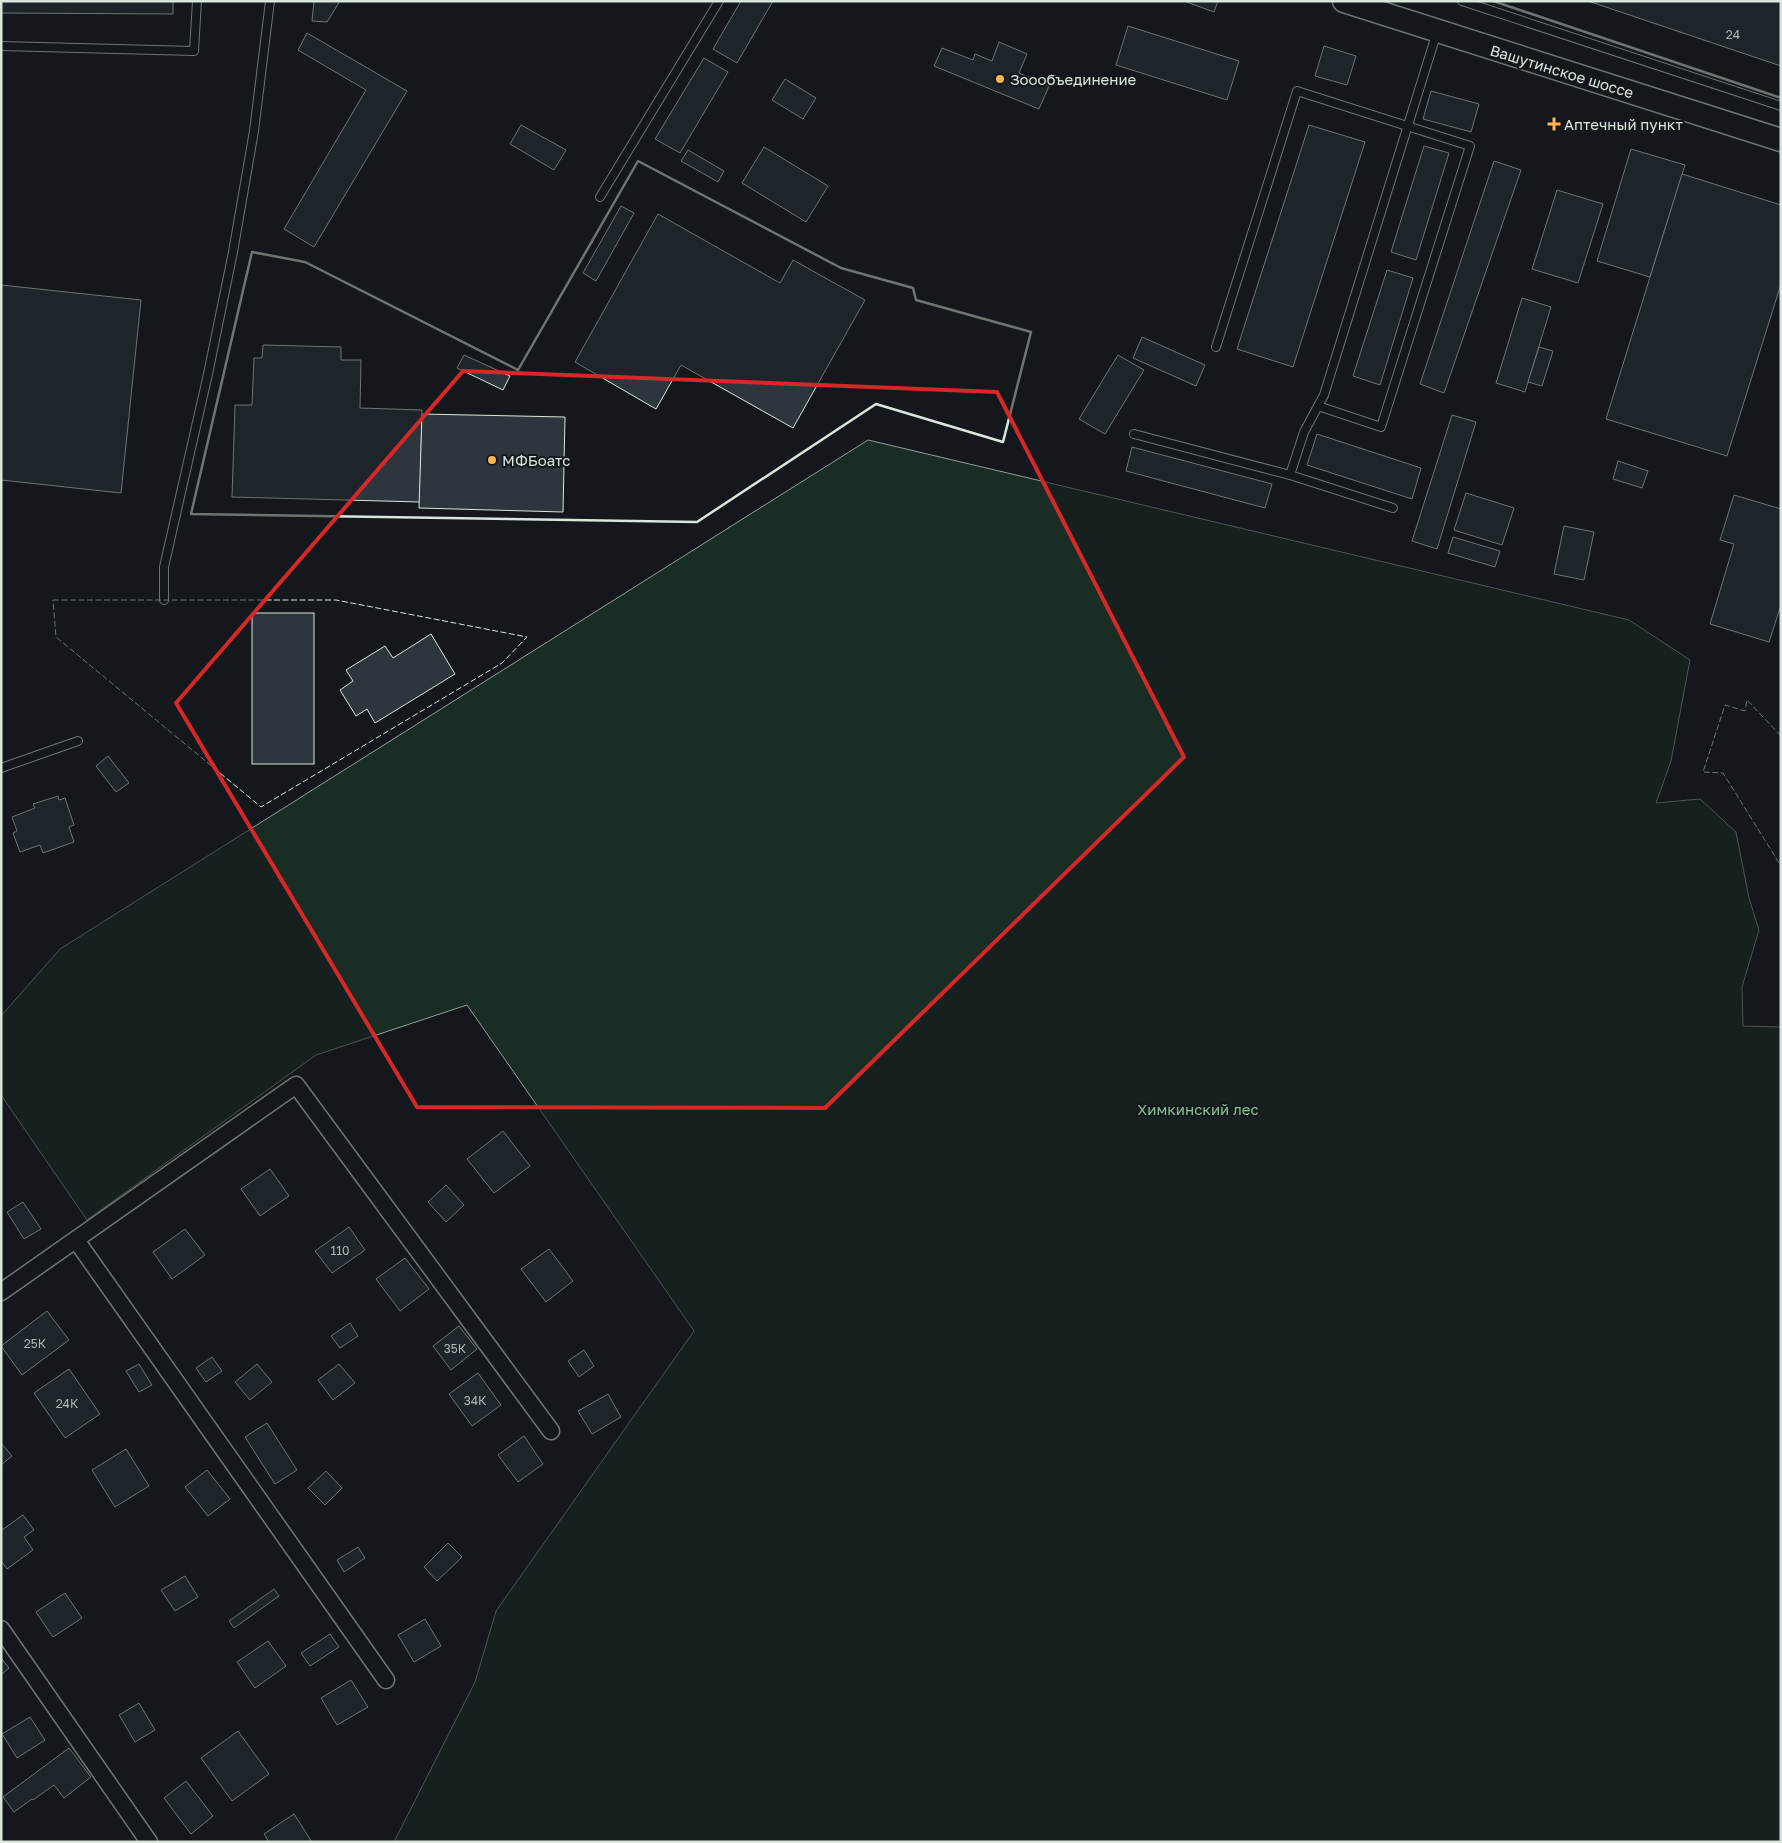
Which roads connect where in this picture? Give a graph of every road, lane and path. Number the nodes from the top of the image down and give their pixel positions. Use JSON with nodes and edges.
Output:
{"nodes":[{"id":1,"x":197,"y":1,"type":"edge"},
{"id":2,"x":270,"y":1,"type":"edge"},
{"id":3,"x":719,"y":1,"type":"edge"},
{"id":4,"x":1344,"y":1,"type":"edge"},
{"id":5,"x":1462,"y":1,"type":"edge"},
{"id":6,"x":1437,"y":32,"type":"junction"},
{"id":7,"x":1,"y":46,"type":"edge"},
{"id":8,"x":1781,"y":106,"type":"edge"},
{"id":9,"x":1407,"y":126,"type":"junction"},
{"id":10,"x":1781,"y":140,"type":"edge"},
{"id":11,"x":600,"y":197,"type":"dead end"},
{"id":12,"x":1216,"y":347,"type":"dead end"},
{"id":13,"x":1318,"y":406,"type":"junction"},
{"id":14,"x":1134,"y":434,"type":"dead end"},
{"id":15,"x":1290,"y":475,"type":"junction"},
{"id":16,"x":1393,"y":508,"type":"dead end"},
{"id":17,"x":164,"y":600,"type":"dead end"},
{"id":18,"x":78,"y":741,"type":"dead end"},
{"id":19,"x":1,"y":768,"type":"edge"},
{"id":20,"x":76,"y":1240,"type":"junction"},
{"id":21,"x":1,"y":1292,"type":"edge"},
{"id":22,"x":551,"y":1432,"type":"dead end"},
{"id":23,"x":1,"y":1628,"type":"edge"},
{"id":24,"x":386,"y":1680,"type":"dead end"},
{"id":25,"x":149,"y":1842,"type":"edge"}],
"edges":[{"from":1,"to":7,"type":"lane"},
{"from":2,"to":17,"type":"lane"},
{"from":3,"to":11,"type":"lane"},
{"from":4,"to":6,"type":"street","name":"Вашутинское шоссе"},
{"from":5,"to":8,"type":"lane"},
{"from":6,"to":9,"type":"lane"},
{"from":6,"to":10,"type":"street","name":"Вашутинское шоссе"},
{"from":9,"to":12,"type":"lane"},
{"from":9,"to":13,"type":"lane"},
{"from":9,"to":13,"type":"lane"},
{"from":13,"to":15,"type":"lane"},
{"from":14,"to":15,"type":"lane"},
{"from":15,"to":16,"type":"lane"},
{"from":18,"to":19,"type":"lane"},
{"from":20,"to":21,"type":"street"},
{"from":20,"to":22,"type":"street"},
{"from":20,"to":24,"type":"street"},
{"from":23,"to":25,"type":"street"}]}
